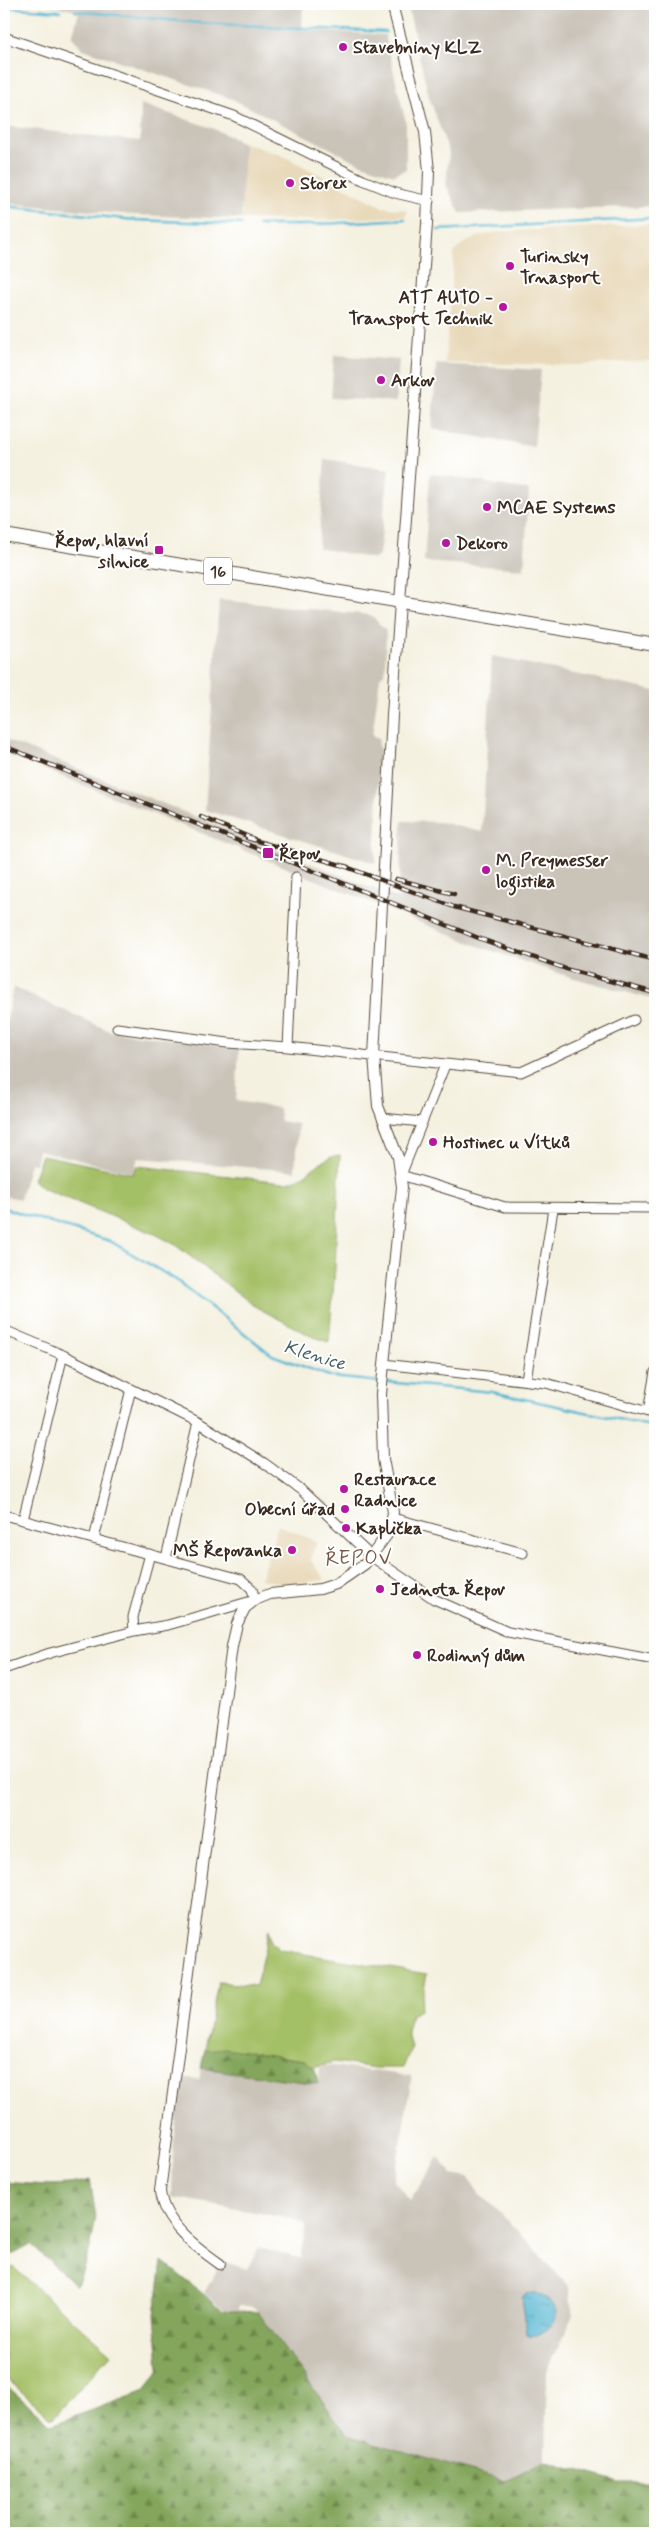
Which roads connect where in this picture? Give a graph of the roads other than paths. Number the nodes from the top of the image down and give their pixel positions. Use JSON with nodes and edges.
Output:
{"nodes":[{"id":1,"x":392,"y":4,"type":"edge"},
{"id":2,"x":4,"y":37,"type":"edge"},
{"id":3,"x":428,"y":201,"type":"junction"},
{"id":4,"x":4,"y":535,"type":"edge"},
{"id":5,"x":400,"y":601,"type":"junction"},
{"id":6,"x":655,"y":645,"type":"edge"},
{"id":7,"x":296,"y":877,"type":"dead end"},
{"id":8,"x":634,"y":1020,"type":"dead end"},
{"id":9,"x":117,"y":1028,"type":"dead end"},
{"id":10,"x":288,"y":1046,"type":"junction"},
{"id":11,"x":374,"y":1056,"type":"junction"},
{"id":12,"x":445,"y":1065,"type":"junction"},
{"id":13,"x":382,"y":1118,"type":"junction"},
{"id":14,"x":422,"y":1122,"type":"junction"},
{"id":15,"x":401,"y":1175,"type":"junction"},
{"id":16,"x":655,"y":1208,"type":"edge"},
{"id":17,"x":553,"y":1209,"type":"junction"},
{"id":18,"x":4,"y":1332,"type":"edge"},
{"id":19,"x":63,"y":1355,"type":"junction"},
{"id":20,"x":383,"y":1367,"type":"junction"},
{"id":21,"x":655,"y":1372,"type":"edge"},
{"id":22,"x":526,"y":1380,"type":"junction"},
{"id":23,"x":131,"y":1389,"type":"junction"},
{"id":24,"x":652,"y":1413,"type":"edge"},
{"id":25,"x":198,"y":1422,"type":"junction"},
{"id":26,"x":4,"y":1515,"type":"edge"},
{"id":27,"x":393,"y":1518,"type":"junction"},
{"id":28,"x":23,"y":1520,"type":"junction"},
{"id":29,"x":94,"y":1539,"type":"junction"},
{"id":30,"x":523,"y":1553,"type":"dead end"},
{"id":31,"x":150,"y":1554,"type":"junction"},
{"id":32,"x":372,"y":1557,"type":"junction"},
{"id":33,"x":166,"y":1558,"type":"junction"},
{"id":34,"x":255,"y":1600,"type":"junction"},
{"id":35,"x":134,"y":1631,"type":"junction"},
{"id":36,"x":655,"y":1660,"type":"edge"},
{"id":37,"x":4,"y":1669,"type":"edge"},
{"id":38,"x":220,"y":2264,"type":"dead end"}],
"edges":[{"from":1,"to":3,"type":"street"},
{"from":2,"to":3,"type":"street"},
{"from":3,"to":5,"type":"street"},
{"from":4,"to":5,"type":"main road","number":"16"},
{"from":5,"to":6,"type":"main road","number":"16"},
{"from":5,"to":11,"type":"street"},
{"from":7,"to":10,"type":"street"},
{"from":8,"to":12,"type":"street"},
{"from":9,"to":10,"type":"street"},
{"from":10,"to":11,"type":"street"},
{"from":11,"to":12,"type":"street"},
{"from":11,"to":13,"type":"street"},
{"from":12,"to":14,"type":"street"},
{"from":13,"to":14,"type":"street"},
{"from":13,"to":15,"type":"street"},
{"from":14,"to":15,"type":"street"},
{"from":15,"to":17,"type":"street"},
{"from":15,"to":20,"type":"street"},
{"from":16,"to":17,"type":"street"},
{"from":17,"to":22,"type":"street"},
{"from":18,"to":19,"type":"street"},
{"from":19,"to":23,"type":"street"},
{"from":19,"to":28,"type":"street"},
{"from":20,"to":22,"type":"street"},
{"from":20,"to":27,"type":"street"},
{"from":21,"to":24,"type":"street"},
{"from":22,"to":24,"type":"street"},
{"from":23,"to":25,"type":"street"},
{"from":23,"to":29,"type":"street"},
{"from":25,"to":32,"type":"street"},
{"from":25,"to":33,"type":"street"},
{"from":26,"to":28,"type":"street"},
{"from":27,"to":30,"type":"street"},
{"from":27,"to":32,"type":"street"},
{"from":28,"to":29,"type":"street"},
{"from":29,"to":31,"type":"street"},
{"from":31,"to":33,"type":"street"},
{"from":31,"to":35,"type":"street"},
{"from":32,"to":34,"type":"street"},
{"from":32,"to":36,"type":"street"},
{"from":33,"to":34,"type":"street"},
{"from":34,"to":35,"type":"street"},
{"from":34,"to":38,"type":"street"},
{"from":35,"to":37,"type":"street"}]}
